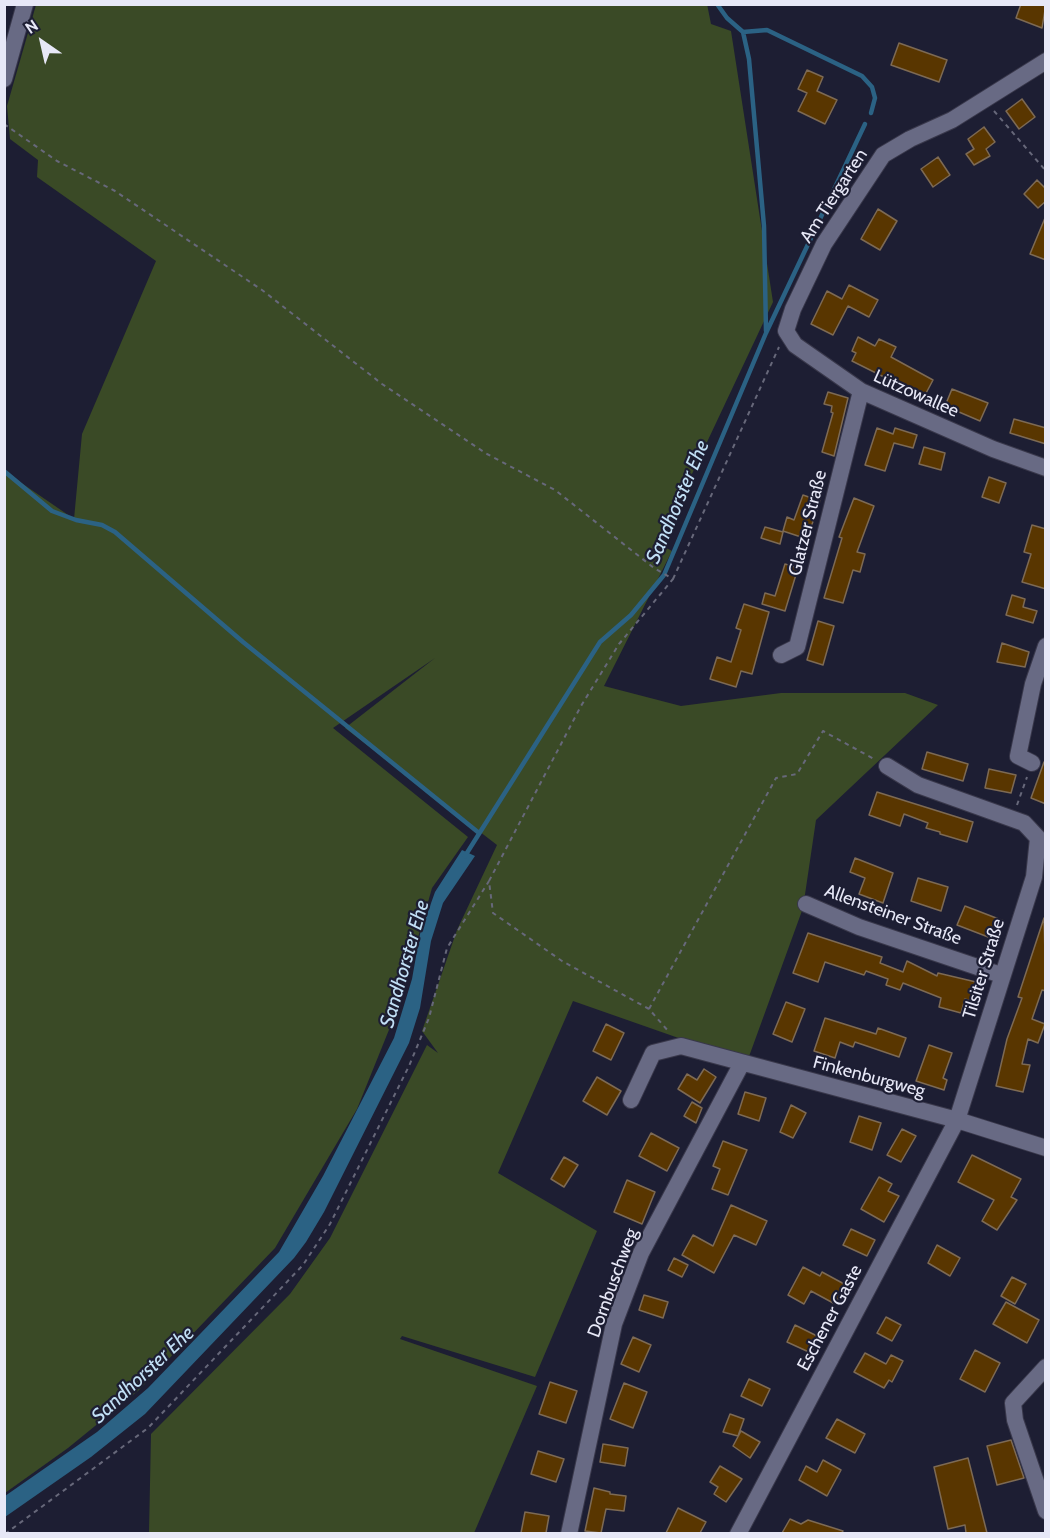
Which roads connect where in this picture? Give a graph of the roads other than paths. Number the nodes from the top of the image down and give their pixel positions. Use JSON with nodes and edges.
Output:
{"nodes":[{"id":1,"x":25,"y":4,"type":"edge"},
{"id":2,"x":1046,"y":61,"type":"edge"},
{"id":3,"x":4,"y":79,"type":"edge"},
{"id":4,"x":786,"y":331,"type":"joint"},
{"id":5,"x":861,"y":391,"type":"junction"},
{"id":6,"x":1046,"y":468,"type":"edge"},
{"id":7,"x":1046,"y":646,"type":"edge"},
{"id":8,"x":781,"y":655,"type":"dead end"},
{"id":9,"x":1032,"y":763,"type":"road end"},
{"id":10,"x":887,"y":766,"type":"road end"},
{"id":11,"x":806,"y":904,"type":"dead end"},
{"id":12,"x":1002,"y":975,"type":"junction"},
{"id":13,"x":742,"y":1063,"type":"junction"},
{"id":14,"x":631,"y":1100,"type":"dead end"},
{"id":15,"x":957,"y":1120,"type":"junction"},
{"id":16,"x":1046,"y":1148,"type":"edge"},
{"id":17,"x":1044,"y":1371,"type":"edge"},
{"id":18,"x":1046,"y":1511,"type":"edge"},
{"id":19,"x":569,"y":1533,"type":"edge"},
{"id":20,"x":738,"y":1533,"type":"edge"}],
"edges":[{"from":1,"to":3,"type":"street"},
{"from":2,"to":4,"type":"street","name":"Am Tiergarten"},
{"from":4,"to":5,"type":"street","name":"Lützowallee"},
{"from":5,"to":6,"type":"street","name":"Lützowallee"},
{"from":5,"to":8,"type":"street","name":"Glatzer Straße"},
{"from":7,"to":9,"type":"street"},
{"from":10,"to":12,"type":"street","name":"Tilsiter Straße"},
{"from":11,"to":12,"type":"street","name":"Allensteiner Straße"},
{"from":12,"to":15,"type":"street","name":"Tilsiter Straße"},
{"from":13,"to":14,"type":"street","name":"Finkenburgweg"},
{"from":13,"to":15,"type":"street","name":"Finkenburgweg"},
{"from":13,"to":19,"type":"street","name":"Dornbuschweg"},
{"from":15,"to":16,"type":"street","name":"Finkenburgweg"},
{"from":15,"to":20,"type":"street","name":"Eschener Gaste"},
{"from":17,"to":18,"type":"street"}]}
